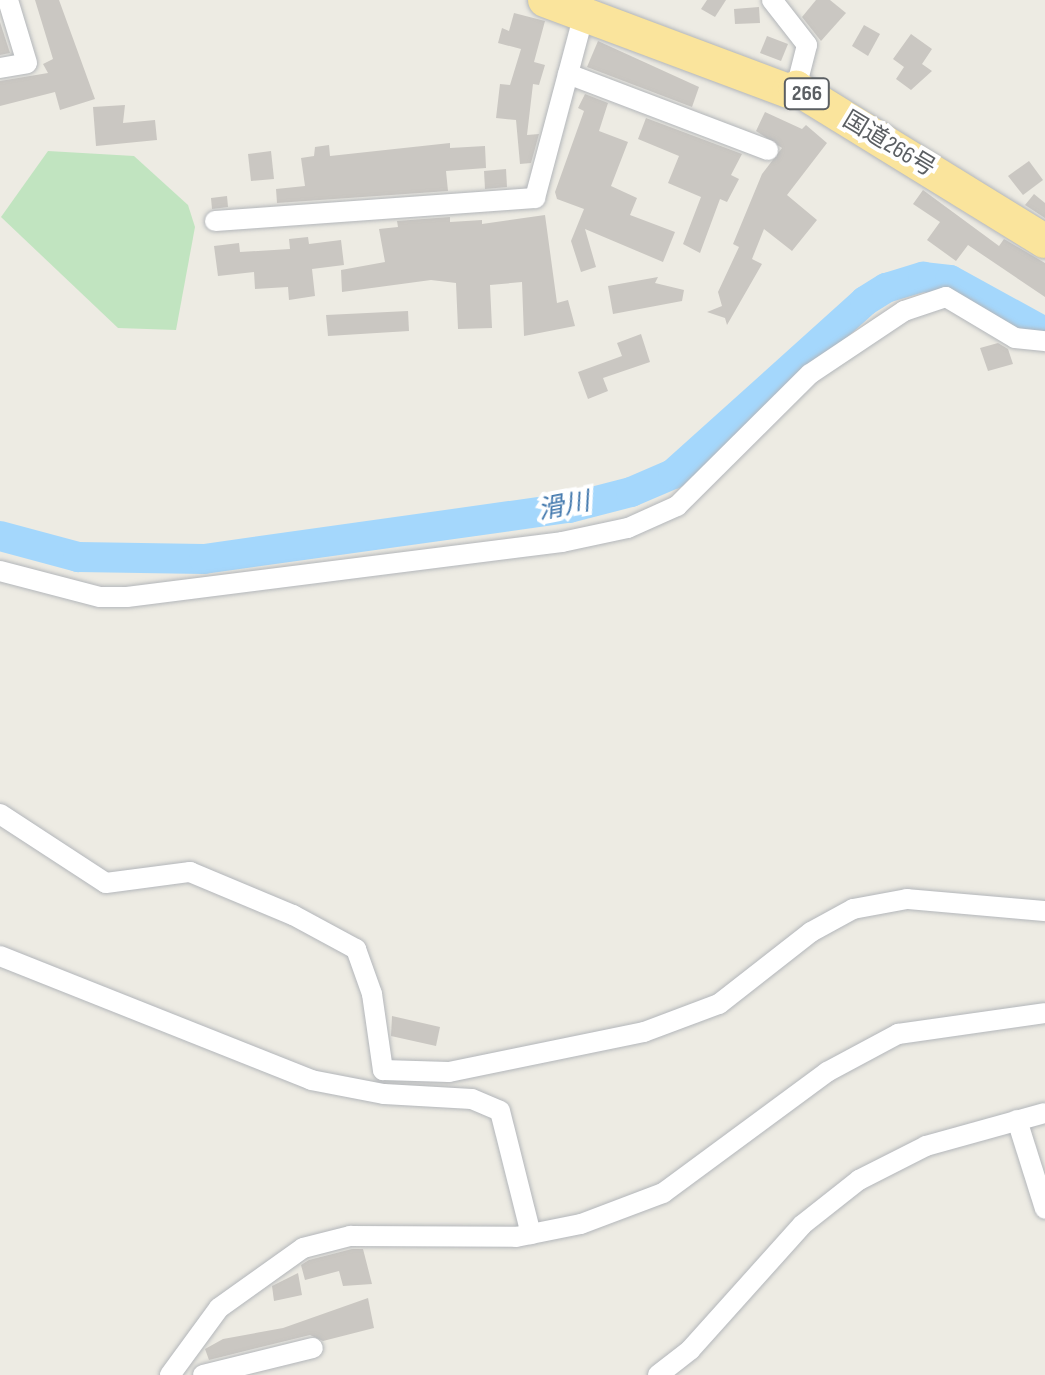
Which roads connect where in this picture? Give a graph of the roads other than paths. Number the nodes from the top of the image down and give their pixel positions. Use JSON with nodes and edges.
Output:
{"nodes":[{"id":1,"x":8,"y":0,"type":"edge"},
{"id":2,"x":545,"y":0,"type":"edge"},
{"id":3,"x":772,"y":0,"type":"edge"},
{"id":4,"x":584,"y":14,"type":"junction"},
{"id":5,"x":0,"y":68,"type":"edge"},
{"id":6,"x":568,"y":74,"type":"junction"},
{"id":7,"x":796,"y":88,"type":"junction"},
{"id":8,"x":768,"y":150,"type":"dead end"},
{"id":9,"x":215,"y":221,"type":"dead end"},
{"id":10,"x":1045,"y":241,"type":"edge"},
{"id":11,"x":1045,"y":341,"type":"edge"},
{"id":12,"x":0,"y":571,"type":"edge"},
{"id":13,"x":0,"y":814,"type":"edge"},
{"id":14,"x":1045,"y":911,"type":"edge"},
{"id":15,"x":0,"y":956,"type":"edge"},
{"id":16,"x":1045,"y":1013,"type":"edge"},
{"id":17,"x":1045,"y":1113,"type":"edge"},
{"id":18,"x":1017,"y":1120,"type":"junction"},
{"id":19,"x":1045,"y":1209,"type":"edge"},
{"id":20,"x":531,"y":1234,"type":"junction"},
{"id":21,"x":313,"y":1348,"type":"dead end"},
{"id":22,"x":170,"y":1375,"type":"edge"},
{"id":23,"x":203,"y":1375,"type":"edge"},
{"id":24,"x":658,"y":1375,"type":"edge"}],
"edges":[{"from":1,"to":5,"type":"street"},
{"from":2,"to":4,"type":"highway","name":"国道266号","number":"266"},
{"from":3,"to":7,"type":"street"},
{"from":4,"to":6,"type":"street"},
{"from":4,"to":7,"type":"highway","name":"国道266号","number":"266"},
{"from":6,"to":8,"type":"street"},
{"from":6,"to":9,"type":"street"},
{"from":7,"to":10,"type":"highway","name":"国道266号","number":"266"},
{"from":11,"to":12,"type":"street"},
{"from":13,"to":14,"type":"street"},
{"from":15,"to":20,"type":"street"},
{"from":16,"to":20,"type":"street"},
{"from":17,"to":18,"type":"street"},
{"from":18,"to":19,"type":"street"},
{"from":18,"to":24,"type":"street"},
{"from":20,"to":22,"type":"street"},
{"from":21,"to":23,"type":"street"}]}
